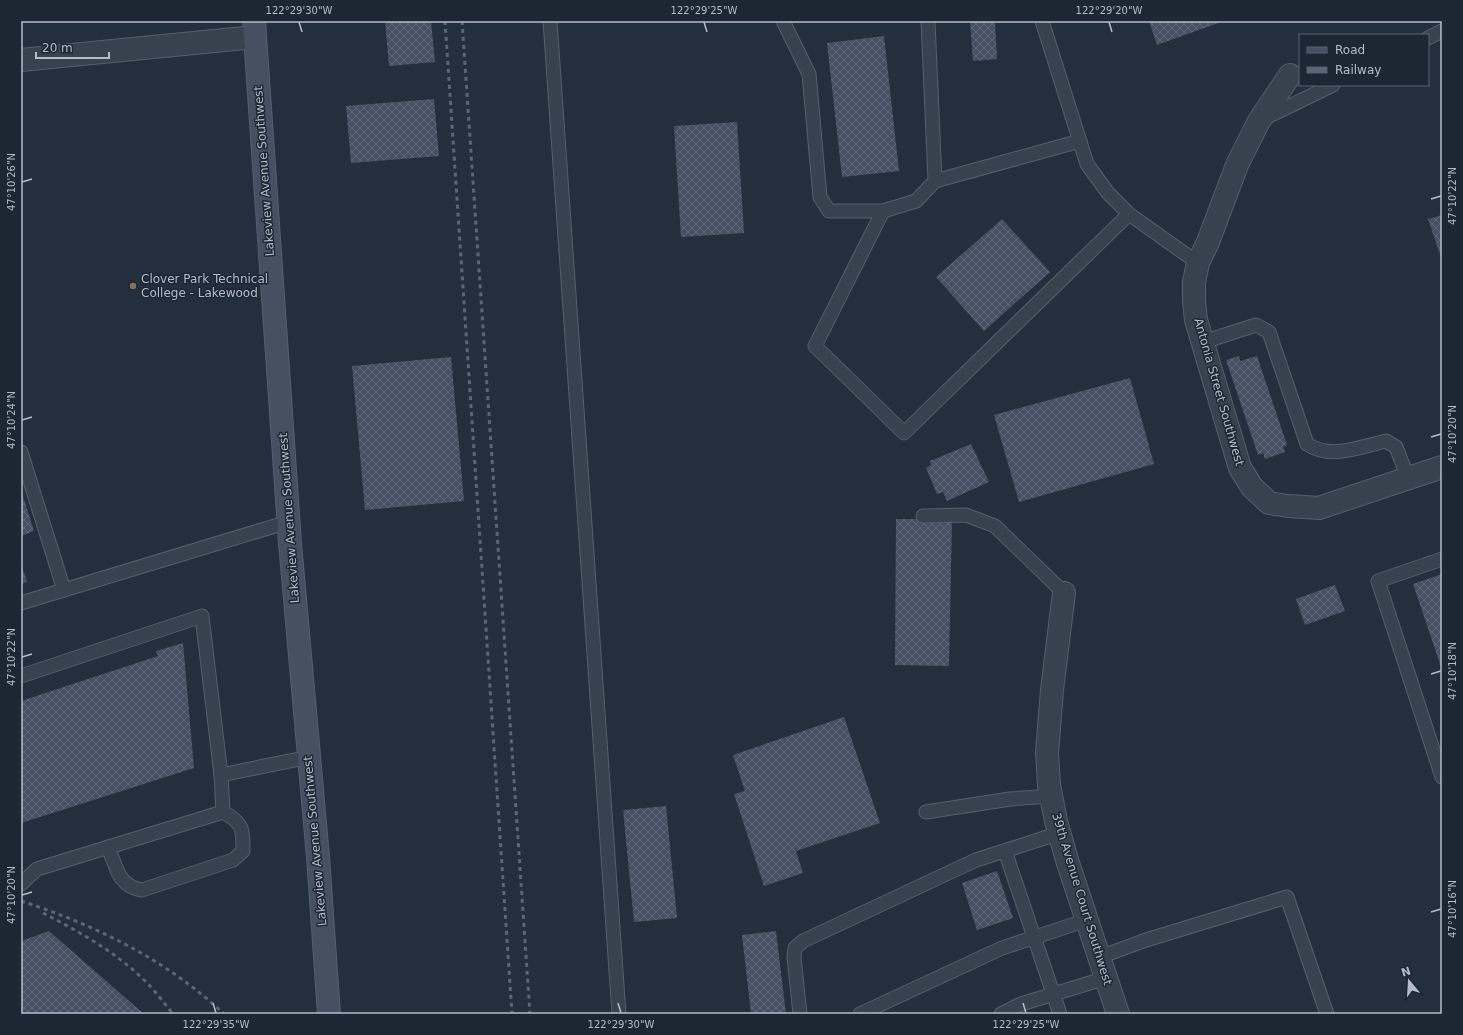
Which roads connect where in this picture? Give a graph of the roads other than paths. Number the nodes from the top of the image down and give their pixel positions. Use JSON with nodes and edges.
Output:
{"nodes":[{"id":1,"x":550,"y":21,"type":"edge"},
{"id":2,"x":783,"y":21,"type":"edge"},
{"id":3,"x":928,"y":21,"type":"edge"},
{"id":4,"x":1042,"y":21,"type":"edge"},
{"id":5,"x":255,"y":29,"type":"edge"},
{"id":6,"x":1442,"y":31,"type":"edge"},
{"id":7,"x":1429,"y":38,"type":"edge"},
{"id":8,"x":21,"y":60,"type":"edge"},
{"id":9,"x":1290,"y":74,"type":"dead end"},
{"id":10,"x":1331,"y":86,"type":"edge"},
{"id":11,"x":1259,"y":121,"type":"junction"},
{"id":12,"x":1080,"y":141,"type":"junction"},
{"id":13,"x":935,"y":181,"type":"junction"},
{"id":14,"x":883,"y":211,"type":"junction"},
{"id":15,"x":1129,"y":214,"type":"junction"},
{"id":16,"x":1198,"y":263,"type":"junction"},
{"id":17,"x":1203,"y":342,"type":"junction"},
{"id":18,"x":21,"y":452,"type":"edge"},
{"id":19,"x":1442,"y":467,"type":"edge"},
{"id":20,"x":1408,"y":478,"type":"junction"},
{"id":21,"x":924,"y":516,"type":"dead end"},
{"id":22,"x":288,"y":522,"type":"junction"},
{"id":23,"x":1442,"y":559,"type":"edge"},
{"id":24,"x":64,"y":590,"type":"junction"},
{"id":25,"x":1064,"y":593,"type":"joint"},
{"id":26,"x":21,"y":603,"type":"edge"},
{"id":27,"x":21,"y":676,"type":"edge"},
{"id":28,"x":309,"y":757,"type":"junction"},
{"id":29,"x":221,"y":775,"type":"junction"},
{"id":30,"x":1442,"y":777,"type":"edge"},
{"id":31,"x":1051,"y":796,"type":"junction"},
{"id":32,"x":223,"y":812,"type":"junction"},
{"id":33,"x":926,"y":812,"type":"dead end"},
{"id":34,"x":1060,"y":833,"type":"junction"},
{"id":35,"x":108,"y":847,"type":"junction"},
{"id":36,"x":1005,"y":851,"type":"junction"},
{"id":37,"x":21,"y":884,"type":"edge"},
{"id":38,"x":1087,"y":920,"type":"junction"},
{"id":39,"x":1034,"y":937,"type":"junction"},
{"id":40,"x":1100,"y":957,"type":"junction"},
{"id":41,"x":1106,"y":978,"type":"junction"},
{"id":42,"x":1053,"y":994,"type":"junction"},
{"id":43,"x":329,"y":1014,"type":"edge"},
{"id":44,"x":619,"y":1014,"type":"edge"},
{"id":45,"x":800,"y":1014,"type":"edge"},
{"id":46,"x":860,"y":1014,"type":"edge"},
{"id":47,"x":1001,"y":1014,"type":"edge"},
{"id":48,"x":1060,"y":1014,"type":"edge"},
{"id":49,"x":1118,"y":1014,"type":"edge"},
{"id":50,"x":1327,"y":1014,"type":"edge"}],
"edges":[{"from":1,"to":44,"type":"lane"},
{"from":2,"to":14,"type":"lane"},
{"from":3,"to":13,"type":"lane"},
{"from":4,"to":12,"type":"lane"},
{"from":5,"to":8,"type":"street"},
{"from":5,"to":22,"type":"street","name":"Lakeview Avenue Southwest"},
{"from":6,"to":7,"type":"lane"},
{"from":9,"to":11,"type":"street","name":"Antonia Street Southwest"},
{"from":10,"to":11,"type":"lane"},
{"from":11,"to":16,"type":"street","name":"Antonia Street Southwest"},
{"from":12,"to":13,"type":"lane"},
{"from":12,"to":15,"type":"lane"},
{"from":13,"to":14,"type":"lane"},
{"from":14,"to":15,"type":"lane"},
{"from":15,"to":16,"type":"lane"},
{"from":16,"to":17,"type":"street","name":"Antonia Street Southwest"},
{"from":17,"to":20,"type":"lane"},
{"from":17,"to":20,"type":"street","name":"Antonia Street Southwest"},
{"from":18,"to":24,"type":"lane"},
{"from":19,"to":20,"type":"street"},
{"from":21,"to":25,"type":"lane"},
{"from":22,"to":24,"type":"lane"},
{"from":22,"to":28,"type":"street","name":"Lakeview Avenue Southwest"},
{"from":23,"to":30,"type":"lane"},
{"from":24,"to":26,"type":"lane"},
{"from":25,"to":31,"type":"street","name":"39th Avenue Court Southwest"},
{"from":27,"to":29,"type":"lane"},
{"from":28,"to":29,"type":"lane"},
{"from":28,"to":43,"type":"street","name":"Lakeview Avenue Southwest"},
{"from":29,"to":32,"type":"lane"},
{"from":31,"to":33,"type":"lane"},
{"from":31,"to":34,"type":"street","name":"39th Avenue Court Southwest"},
{"from":32,"to":35,"type":"lane"},
{"from":32,"to":35,"type":"lane"},
{"from":34,"to":36,"type":"lane"},
{"from":34,"to":38,"type":"street","name":"39th Avenue Court Southwest"},
{"from":35,"to":37,"type":"lane"},
{"from":36,"to":39,"type":"lane"},
{"from":36,"to":45,"type":"lane"},
{"from":38,"to":39,"type":"lane"},
{"from":38,"to":40,"type":"street","name":"39th Avenue Court Southwest"},
{"from":39,"to":42,"type":"lane"},
{"from":39,"to":46,"type":"lane"},
{"from":40,"to":41,"type":"street","name":"39th Avenue Court Southwest"},
{"from":40,"to":50,"type":"lane"},
{"from":41,"to":42,"type":"lane"},
{"from":41,"to":49,"type":"street","name":"39th Avenue Court Southwest"},
{"from":42,"to":47,"type":"lane"},
{"from":42,"to":48,"type":"lane"}]}
